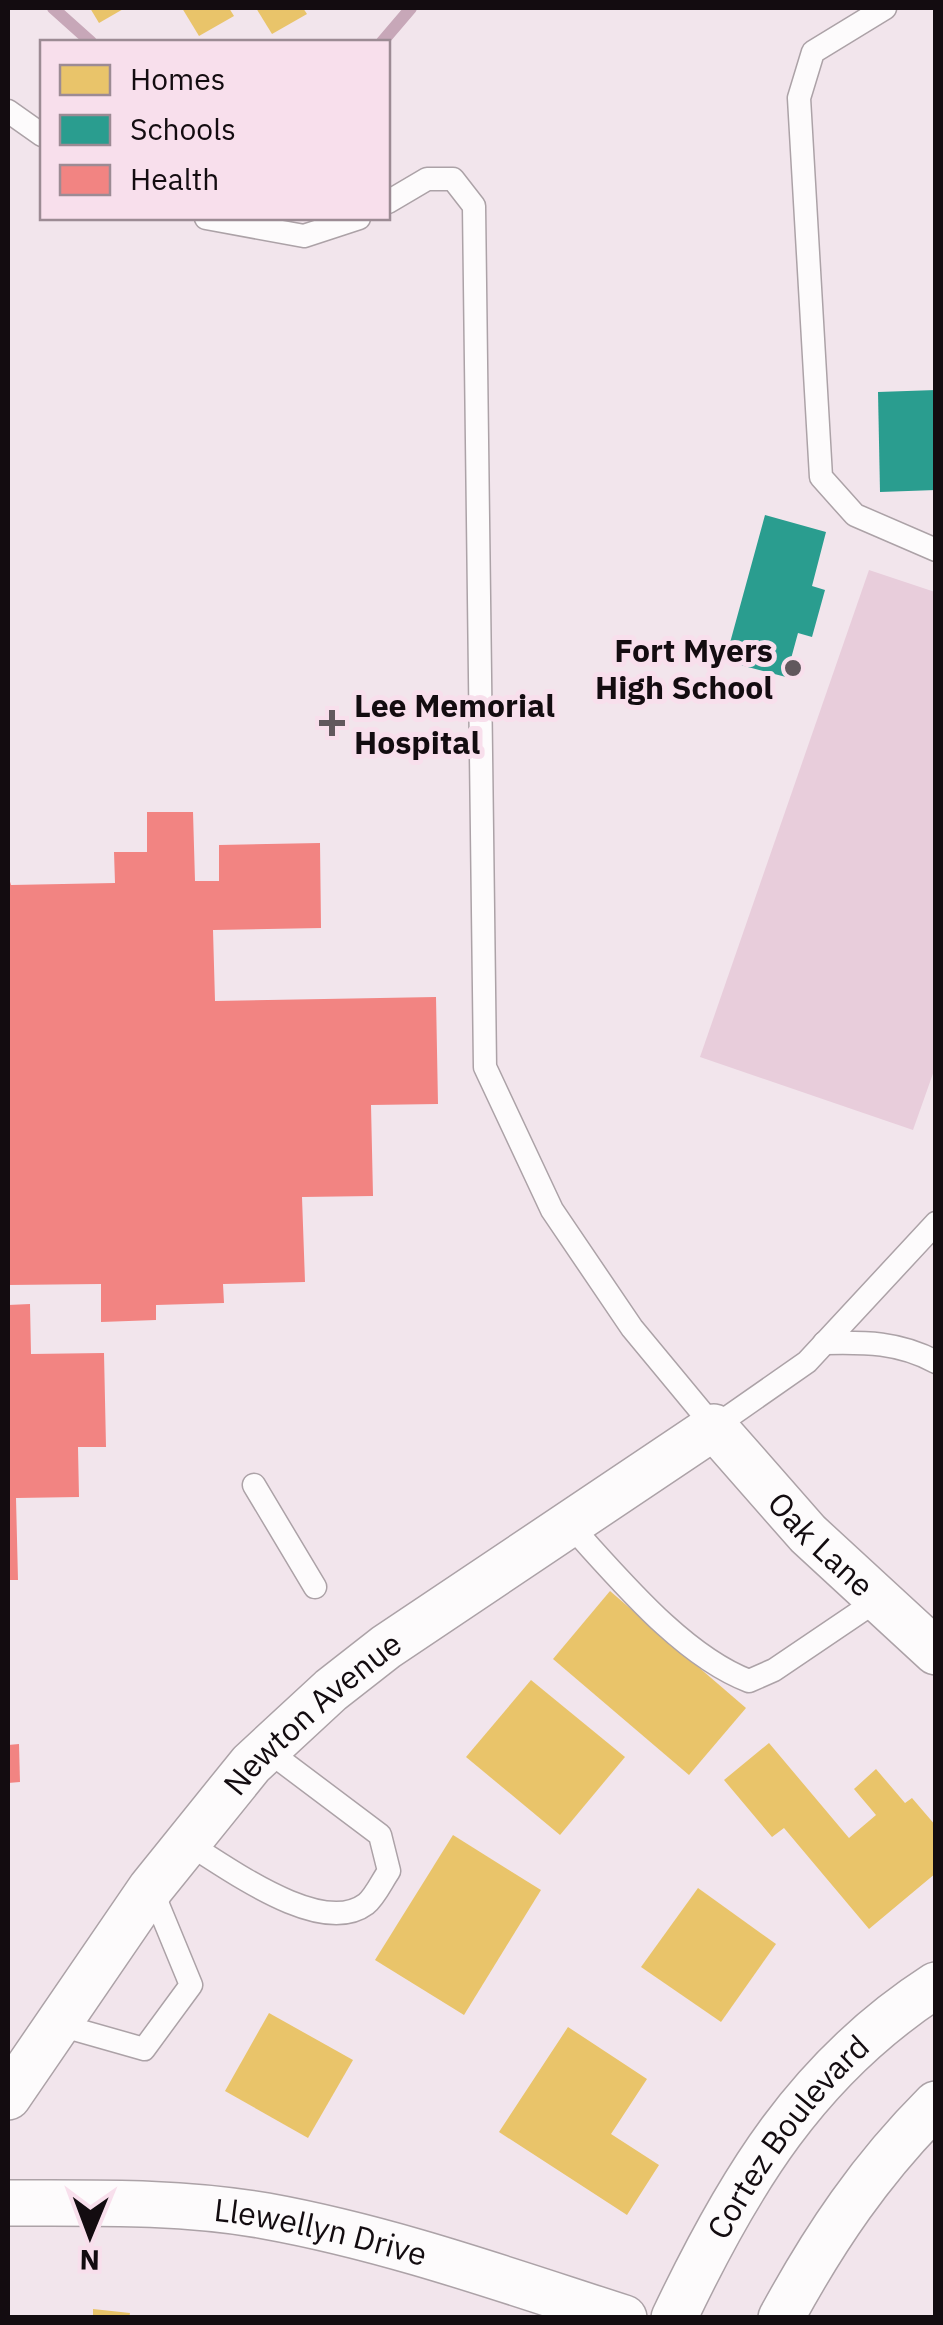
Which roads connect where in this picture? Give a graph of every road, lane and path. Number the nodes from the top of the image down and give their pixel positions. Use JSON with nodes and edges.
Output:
{"nodes":[{"id":1,"x":885,"y":8,"type":"edge"},
{"id":2,"x":8,"y":111,"type":"edge"},
{"id":3,"x":40,"y":135,"type":"edge"},
{"id":4,"x":390,"y":201,"type":"edge"},
{"id":5,"x":217,"y":220,"type":"edge"},
{"id":6,"x":353,"y":220,"type":"edge"},
{"id":7,"x":936,"y":550,"type":"edge"},
{"id":8,"x":936,"y":1223,"type":"edge"},
{"id":9,"x":824,"y":1344,"type":"junction"},
{"id":10,"x":936,"y":1362,"type":"edge"},
{"id":11,"x":714,"y":1426,"type":"junction"},
{"id":12,"x":254,"y":1485,"type":"dead end"},
{"id":13,"x":569,"y":1524,"type":"junction"},
{"id":14,"x":315,"y":1588,"type":"dead end"},
{"id":15,"x":876,"y":1601,"type":"junction"},
{"id":16,"x":936,"y":1652,"type":"edge"},
{"id":17,"x":267,"y":1750,"type":"junction"},
{"id":18,"x":186,"y":1843,"type":"junction"},
{"id":19,"x":151,"y":1888,"type":"junction"},
{"id":20,"x":936,"y":1985,"type":"edge"},
{"id":21,"x":56,"y":2024,"type":"junction"},
{"id":22,"x":8,"y":2097,"type":"edge"},
{"id":23,"x":936,"y":2104,"type":"edge"},
{"id":24,"x":8,"y":2203,"type":"edge"},
{"id":25,"x":624,"y":2318,"type":"edge"},
{"id":26,"x":674,"y":2318,"type":"edge"},
{"id":27,"x":782,"y":2318,"type":"edge"}],
"edges":[{"from":1,"to":7,"type":"lane"},
{"from":2,"to":3,"type":"lane"},
{"from":4,"to":11,"type":"lane"},
{"from":5,"to":6,"type":"lane"},
{"from":8,"to":9,"type":"lane"},
{"from":9,"to":10,"type":"lane"},
{"from":9,"to":11,"type":"lane"},
{"from":11,"to":13,"type":"street","name":"Newton Avenue"},
{"from":11,"to":15,"type":"street","name":"Oak Lane"},
{"from":12,"to":14,"type":"lane"},
{"from":13,"to":15,"type":"lane"},
{"from":13,"to":17,"type":"street","name":"Newton Avenue"},
{"from":15,"to":16,"type":"street","name":"Oak Lane"},
{"from":17,"to":18,"type":"street","name":"Newton Avenue"},
{"from":17,"to":18,"type":"lane"},
{"from":18,"to":19,"type":"street","name":"Newton Avenue"},
{"from":19,"to":21,"type":"street","name":"Newton Avenue"},
{"from":19,"to":21,"type":"lane"},
{"from":20,"to":26,"type":"street","name":"Cortez Boulevard"},
{"from":21,"to":22,"type":"street","name":"Newton Avenue"},
{"from":23,"to":27,"type":"street"},
{"from":24,"to":25,"type":"street","name":"Llewellyn Drive"}]}
